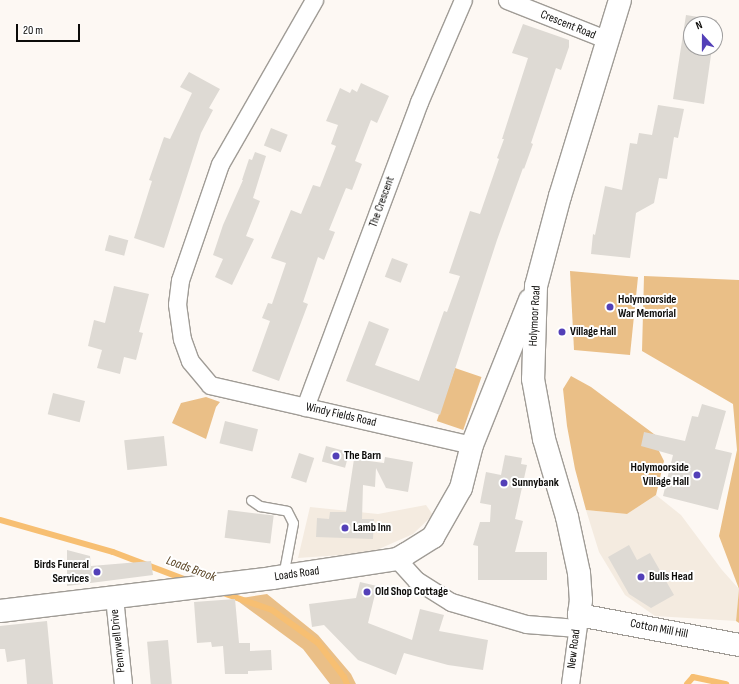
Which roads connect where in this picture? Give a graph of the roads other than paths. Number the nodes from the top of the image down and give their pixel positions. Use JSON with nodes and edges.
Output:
{"nodes":[{"id":1,"x":314,"y":0,"type":"edge"},
{"id":2,"x":463,"y":0,"type":"edge"},
{"id":3,"x":507,"y":0,"type":"edge"},
{"id":4,"x":620,"y":0,"type":"edge"},
{"id":5,"x":608,"y":40,"type":"junction"},
{"id":6,"x":536,"y":286,"type":"junction"},
{"id":7,"x":306,"y":407,"type":"junction"},
{"id":8,"x":472,"y":445,"type":"junction"},
{"id":9,"x":251,"y":500,"type":"dead end"},
{"id":10,"x":397,"y":559,"type":"junction"},
{"id":11,"x":282,"y":576,"type":"junction"},
{"id":12,"x":114,"y":598,"type":"junction"},
{"id":13,"x":0,"y":611,"type":"edge"},
{"id":14,"x":578,"y":622,"type":"junction"},
{"id":15,"x":739,"y":645,"type":"edge"},
{"id":16,"x":123,"y":684,"type":"edge"},
{"id":17,"x":570,"y":684,"type":"edge"}],
"edges":[{"from":1,"to":7,"type":"street","name":"Windy Fields Road"},
{"from":2,"to":7,"type":"street","name":"The Crescent"},
{"from":3,"to":5,"type":"street","name":"Crescent Road"},
{"from":4,"to":5,"type":"street","name":"Holymoor Road"},
{"from":5,"to":6,"type":"street","name":"Holymoor Road"},
{"from":6,"to":8,"type":"street"},
{"from":6,"to":14,"type":"street","name":"Holymoor Road"},
{"from":7,"to":8,"type":"street","name":"Windy Fields Road"},
{"from":8,"to":10,"type":"street"},
{"from":9,"to":11,"type":"lane"},
{"from":10,"to":11,"type":"street","name":"Loads Road"},
{"from":10,"to":14,"type":"street"},
{"from":11,"to":12,"type":"street","name":"Loads Road"},
{"from":12,"to":13,"type":"street","name":"Loads Road"},
{"from":12,"to":16,"type":"street","name":"Pennywell Drive"},
{"from":14,"to":15,"type":"street","name":"Cotton Mill Hill"},
{"from":14,"to":17,"type":"street","name":"New Road"}]}
